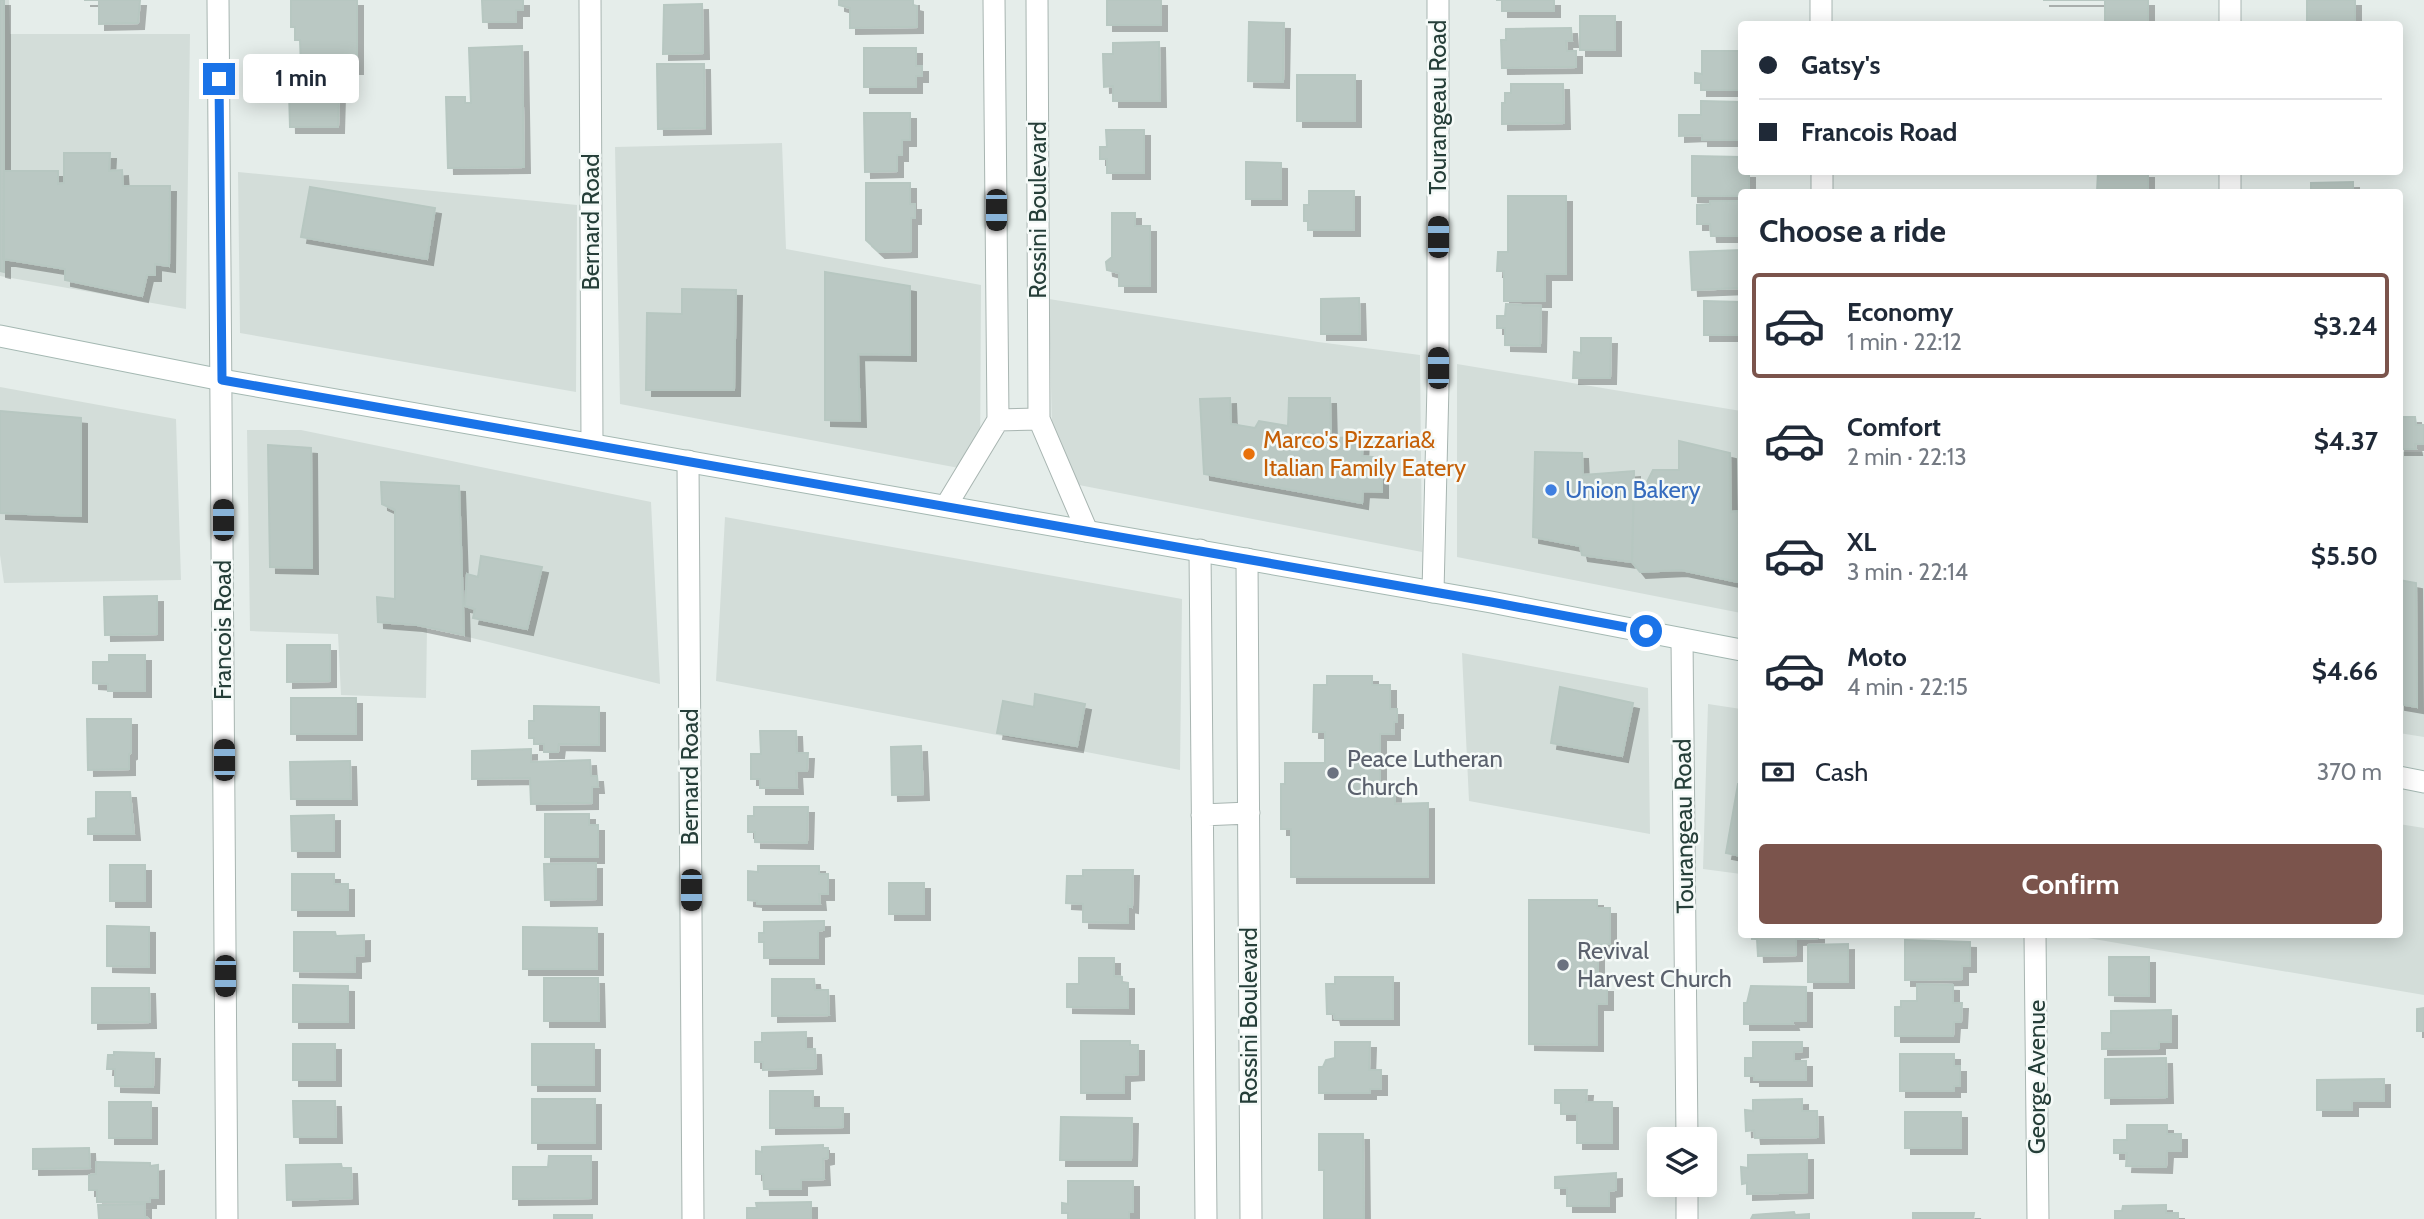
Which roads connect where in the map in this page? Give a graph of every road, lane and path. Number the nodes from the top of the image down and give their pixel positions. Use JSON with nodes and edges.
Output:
{"nodes":[{"id":1,"x":218,"y":0,"type":"edge"},
{"id":2,"x":590,"y":0,"type":"edge"},
{"id":3,"x":994,"y":0,"type":"edge"},
{"id":4,"x":1037,"y":0,"type":"edge"},
{"id":5,"x":1438,"y":0,"type":"edge"},
{"id":6,"x":1821,"y":0,"type":"edge"},
{"id":7,"x":2231,"y":0,"type":"edge"},
{"id":8,"x":1821,"y":21,"type":"edge"},
{"id":9,"x":2231,"y":21,"type":"edge"},
{"id":10,"x":0,"y":336,"type":"edge"},
{"id":11,"x":222,"y":380,"type":"junction"},
{"id":12,"x":1039,"y":419,"type":"junction"},
{"id":13,"x":998,"y":420,"type":"junction"},
{"id":14,"x":592,"y":444,"type":"junction"},
{"id":15,"x":688,"y":461,"type":"junction"},
{"id":16,"x":946,"y":506,"type":"junction"},
{"id":17,"x":1087,"y":531,"type":"junction"},
{"id":18,"x":1200,"y":550,"type":"junction"},
{"id":19,"x":1247,"y":559,"type":"junction"},
{"id":20,"x":1433,"y":592,"type":"junction"},
{"id":21,"x":1682,"y":639,"type":"junction"},
{"id":22,"x":1738,"y":649,"type":"edge"},
{"id":23,"x":2403,"y":778,"type":"edge"},
{"id":24,"x":2424,"y":782,"type":"edge"},
{"id":25,"x":1248,"y":813,"type":"junction"},
{"id":26,"x":1202,"y":815,"type":"junction"},
{"id":27,"x":2035,"y":938,"type":"edge"},
{"id":28,"x":1687,"y":1127,"type":"edge"},
{"id":29,"x":1687,"y":1197,"type":"edge"},
{"id":30,"x":227,"y":1219,"type":"edge"},
{"id":31,"x":693,"y":1219,"type":"edge"},
{"id":32,"x":1206,"y":1219,"type":"edge"},
{"id":33,"x":1251,"y":1219,"type":"edge"},
{"id":34,"x":1687,"y":1219,"type":"edge"},
{"id":35,"x":2038,"y":1219,"type":"edge"}],
"edges":[{"from":1,"to":11,"type":"street","name":"Francois Road"},
{"from":2,"to":14,"type":"street","name":"Bernard Road"},
{"from":3,"to":13,"type":"street","name":"Rossini Boulevard"},
{"from":4,"to":12,"type":"street","name":"Rossini Boulevard"},
{"from":5,"to":20,"type":"street","name":"Tourangeau Road"},
{"from":6,"to":8,"type":"street"},
{"from":7,"to":9,"type":"street"},
{"from":10,"to":11,"type":"street"},
{"from":11,"to":14,"type":"street"},
{"from":11,"to":30,"type":"street","name":"Francois Road"},
{"from":12,"to":13,"type":"street"},
{"from":12,"to":17,"type":"street","name":"Rossini Boulevard"},
{"from":13,"to":16,"type":"street"},
{"from":14,"to":15,"type":"street"},
{"from":15,"to":16,"type":"street"},
{"from":15,"to":31,"type":"street","name":"Bernard Road"},
{"from":16,"to":17,"type":"street"},
{"from":17,"to":18,"type":"street"},
{"from":18,"to":19,"type":"street"},
{"from":18,"to":26,"type":"street","name":"Rossini Boulevard"},
{"from":19,"to":20,"type":"street"},
{"from":19,"to":25,"type":"street","name":"Rossini Boulevard"},
{"from":20,"to":21,"type":"street"},
{"from":21,"to":22,"type":"street"},
{"from":21,"to":28,"type":"street","name":"Tourangeau Road"},
{"from":23,"to":24,"type":"street"},
{"from":25,"to":26,"type":"street"},
{"from":25,"to":33,"type":"street","name":"Rossini Boulevard"},
{"from":26,"to":32,"type":"street","name":"Rossini Boulevard"},
{"from":27,"to":35,"type":"street","name":"George Avenue"},
{"from":29,"to":34,"type":"street"}]}
